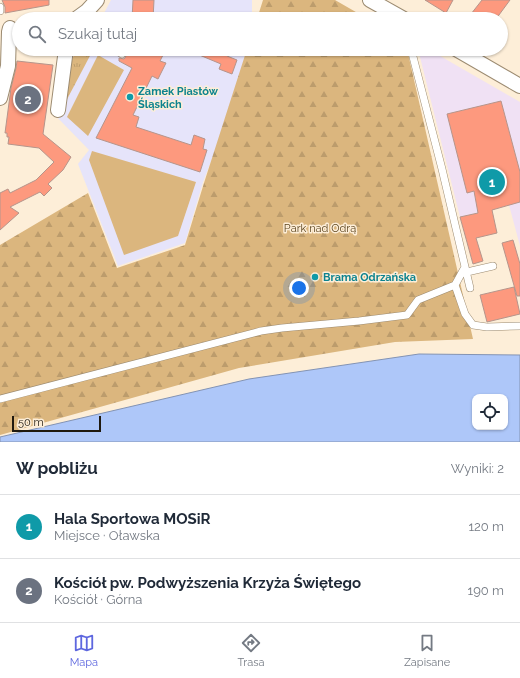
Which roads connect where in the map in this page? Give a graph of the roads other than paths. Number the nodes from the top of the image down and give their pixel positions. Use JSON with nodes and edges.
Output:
{"nodes":[{"id":1,"x":97,"y":0,"type":"edge"},
{"id":2,"x":370,"y":0,"type":"edge"},
{"id":3,"x":0,"y":7,"type":"edge"},
{"id":4,"x":0,"y":11,"type":"edge"},
{"id":5,"x":87,"y":12,"type":"edge"},
{"id":6,"x":391,"y":12,"type":"edge"},
{"id":7,"x":10,"y":26,"type":"edge"},
{"id":8,"x":65,"y":56,"type":"edge"},
{"id":9,"x":413,"y":56,"type":"edge"},
{"id":10,"x":468,"y":56,"type":"edge"},
{"id":11,"x":520,"y":86,"type":"edge"},
{"id":12,"x":1,"y":94,"type":"edge"},
{"id":13,"x":58,"y":110,"type":"dead end"},
{"id":14,"x":493,"y":266,"type":"dead end"},
{"id":15,"x":466,"y":269,"type":"junction"},
{"id":16,"x":455,"y":286,"type":"junction"},
{"id":17,"x":470,"y":288,"type":"dead end"},
{"id":18,"x":520,"y":326,"type":"edge"},
{"id":19,"x":0,"y":399,"type":"edge"}],
"edges":[{"from":1,"to":5,"type":"street"},
{"from":2,"to":6,"type":"street"},
{"from":3,"to":4,"type":"lane"},
{"from":7,"to":12,"type":"street"},
{"from":8,"to":13,"type":"street"},
{"from":9,"to":15,"type":"lane"},
{"from":10,"to":11,"type":"street"},
{"from":14,"to":15,"type":"lane"},
{"from":15,"to":16,"type":"lane"},
{"from":15,"to":17,"type":"lane"},
{"from":16,"to":18,"type":"lane"},
{"from":16,"to":19,"type":"lane"}]}
